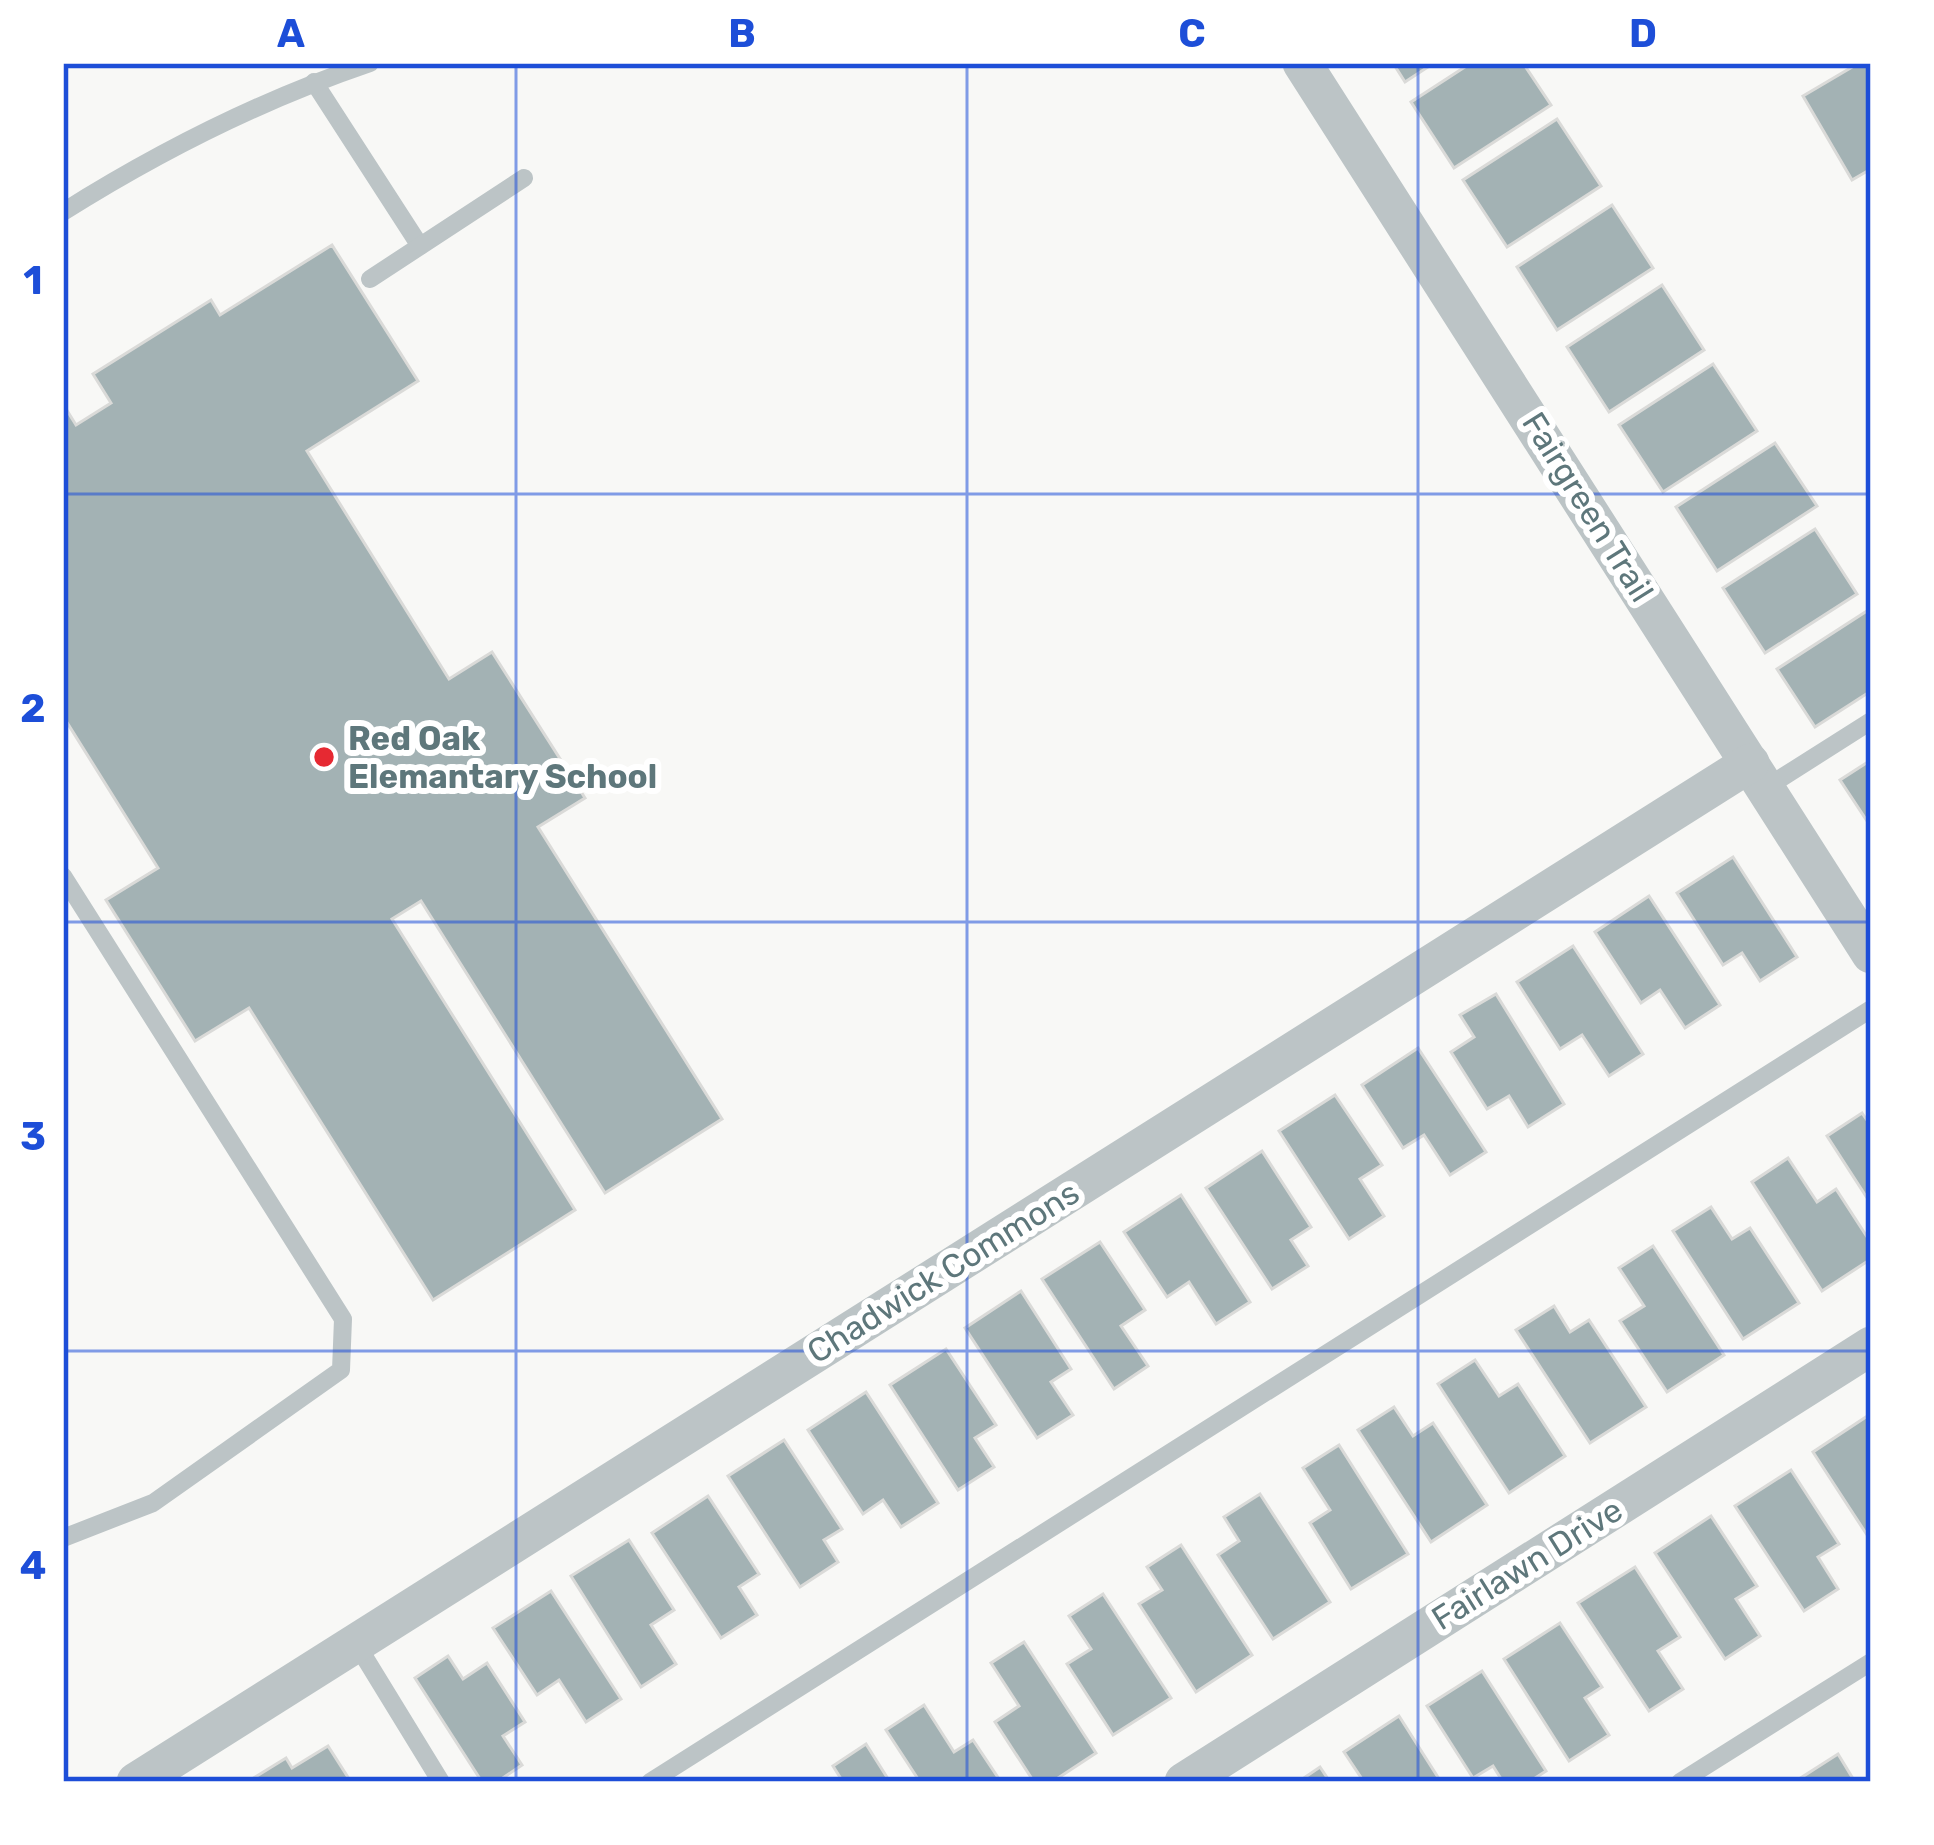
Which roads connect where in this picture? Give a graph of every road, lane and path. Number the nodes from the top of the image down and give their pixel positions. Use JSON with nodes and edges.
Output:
{"nodes":[{"id":1,"x":370,"y":63,"type":"edge"},
{"id":2,"x":1302,"y":63,"type":"edge"},
{"id":3,"x":314,"y":82,"type":"junction"},
{"id":4,"x":524,"y":178,"type":"dead end"},
{"id":5,"x":63,"y":212,"type":"edge"},
{"id":6,"x":420,"y":246,"type":"junction"},
{"id":7,"x":370,"y":279,"type":"dead end"},
{"id":8,"x":1871,"y":721,"type":"edge"},
{"id":9,"x":1759,"y":775,"type":"junction"},
{"id":10,"x":63,"y":876,"type":"edge"},
{"id":11,"x":1871,"y":954,"type":"edge"},
{"id":12,"x":1871,"y":1009,"type":"edge"},
{"id":13,"x":1870,"y":1348,"type":"edge"},
{"id":14,"x":63,"y":1538,"type":"edge"},
{"id":15,"x":355,"y":1640,"type":"junction"},
{"id":16,"x":1871,"y":1663,"type":"edge"},
{"id":17,"x":136,"y":1782,"type":"edge"},
{"id":18,"x":441,"y":1782,"type":"edge"},
{"id":19,"x":650,"y":1782,"type":"edge"},
{"id":20,"x":1184,"y":1782,"type":"edge"},
{"id":21,"x":1680,"y":1782,"type":"edge"}],
"edges":[{"from":1,"to":3,"type":"lane"},
{"from":2,"to":9,"type":"street","name":"Fairgreen Trail"},
{"from":3,"to":5,"type":"lane"},
{"from":3,"to":6,"type":"lane"},
{"from":4,"to":6,"type":"lane"},
{"from":6,"to":7,"type":"lane"},
{"from":8,"to":9,"type":"lane"},
{"from":9,"to":11,"type":"street","name":"Fairgreen Trail"},
{"from":9,"to":15,"type":"street","name":"Chadwick Commons"},
{"from":10,"to":14,"type":"lane"},
{"from":12,"to":19,"type":"lane"},
{"from":13,"to":20,"type":"street","name":"Fairlawn Drive"},
{"from":15,"to":17,"type":"street","name":"Chadwick Commons"},
{"from":15,"to":18,"type":"lane"},
{"from":16,"to":21,"type":"lane"}]}
